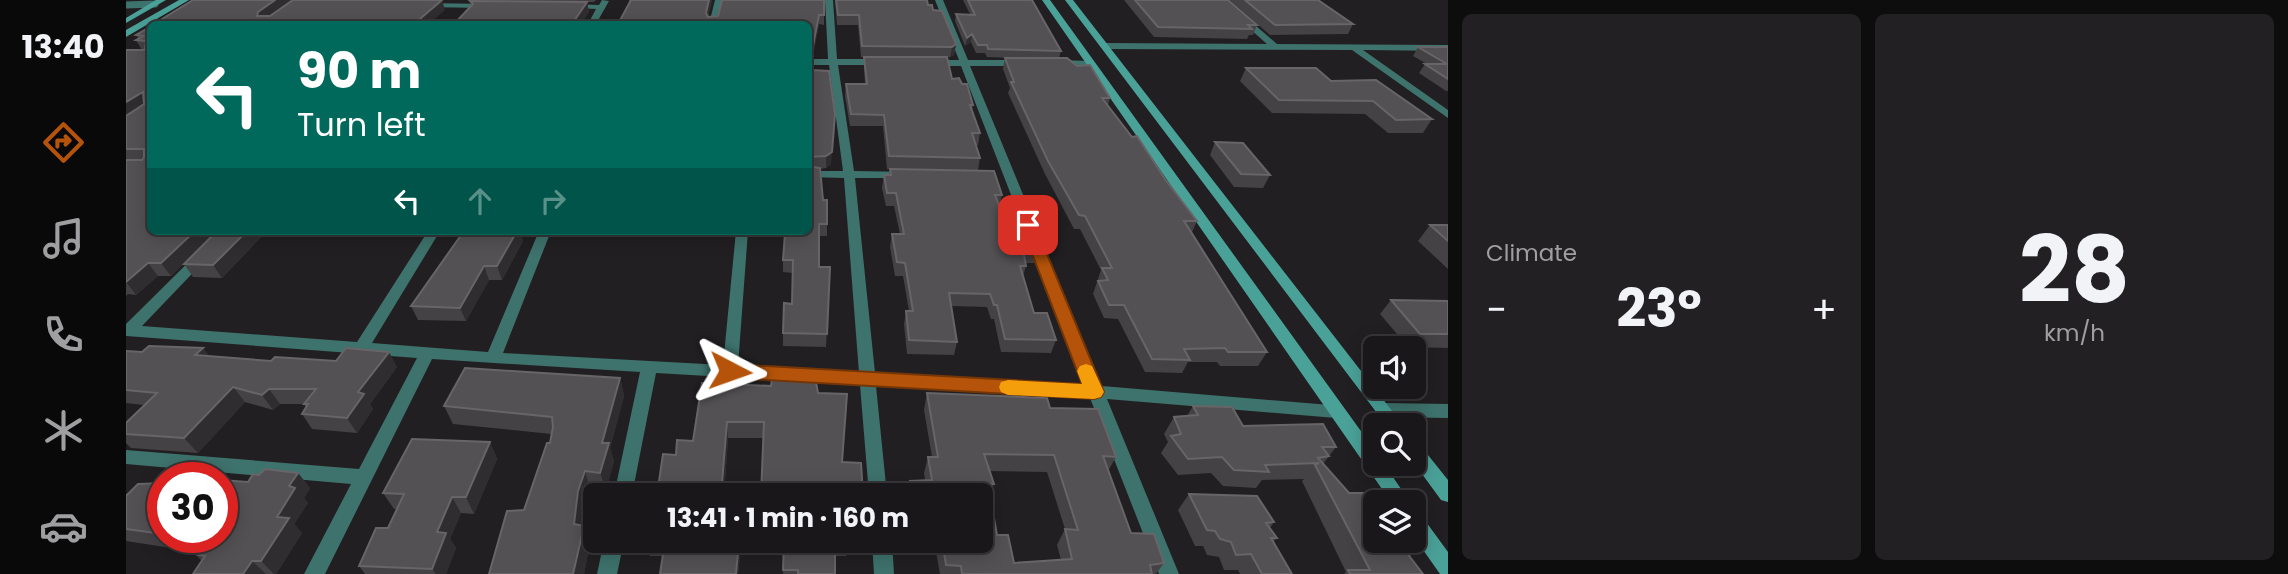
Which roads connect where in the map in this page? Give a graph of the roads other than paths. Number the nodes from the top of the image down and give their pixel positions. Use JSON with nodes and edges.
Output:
{"nodes":[{"id":1,"x":185,"y":0,"type":"edge"},
{"id":2,"x":418,"y":0,"type":"edge"},
{"id":3,"x":719,"y":0,"type":"edge"},
{"id":4,"x":829,"y":0,"type":"edge"},
{"id":5,"x":939,"y":0,"type":"edge"},
{"id":6,"x":1046,"y":0,"type":"edge"},
{"id":7,"x":1069,"y":0,"type":"edge"},
{"id":8,"x":1221,"y":0,"type":"edge"},
{"id":9,"x":159,"y":2,"type":"edge"},
{"id":10,"x":603,"y":3,"type":"edge"},
{"id":11,"x":126,"y":5,"type":"edge"},
{"id":12,"x":504,"y":6,"type":"edge"},
{"id":13,"x":566,"y":6,"type":"edge"},
{"id":14,"x":126,"y":21,"type":"edge"},
{"id":15,"x":149,"y":21,"type":"edge"},
{"id":16,"x":594,"y":21,"type":"edge"},
{"id":17,"x":714,"y":21,"type":"edge"},
{"id":18,"x":147,"y":22,"type":"edge"},
{"id":19,"x":126,"y":34,"type":"edge"},
{"id":20,"x":1104,"y":46,"type":"junction"},
{"id":21,"x":1275,"y":47,"type":"junction"},
{"id":22,"x":1353,"y":47,"type":"junction"},
{"id":23,"x":1448,"y":48,"type":"edge"},
{"id":24,"x":812,"y":62,"type":"edge"},
{"id":25,"x":833,"y":62,"type":"junction"},
{"id":26,"x":898,"y":63,"type":"edge"},
{"id":27,"x":924,"y":63,"type":"edge"},
{"id":28,"x":964,"y":63,"type":"junction"},
{"id":29,"x":1090,"y":64,"type":"junction"},
{"id":30,"x":1448,"y":115,"type":"edge"},
{"id":31,"x":812,"y":174,"type":"edge"},
{"id":32,"x":849,"y":174,"type":"junction"},
{"id":33,"x":915,"y":175,"type":"edge"},
{"id":34,"x":223,"y":235,"type":"edge"},
{"id":35,"x":431,"y":235,"type":"edge"},
{"id":36,"x":543,"y":235,"type":"edge"},
{"id":37,"x":741,"y":235,"type":"edge"},
{"id":38,"x":127,"y":330,"type":"edge"},
{"id":39,"x":362,"y":346,"type":"junction"},
{"id":40,"x":428,"y":352,"type":"junction"},
{"id":41,"x":493,"y":358,"type":"junction"},
{"id":42,"x":649,"y":368,"type":"junction"},
{"id":43,"x":730,"y":371,"type":"junction"},
{"id":44,"x":868,"y":381,"type":"junction"},
{"id":45,"x":1094,"y":392,"type":"junction"},
{"id":46,"x":1383,"y":410,"type":"junction"},
{"id":47,"x":1336,"y":411,"type":"junction"},
{"id":48,"x":1448,"y":411,"type":"edge"},
{"id":49,"x":1385,"y":413,"type":"edge"},
{"id":50,"x":126,"y":457,"type":"edge"},
{"id":51,"x":1426,"y":466,"type":"edge"},
{"id":52,"x":365,"y":477,"type":"junction"},
{"id":53,"x":625,"y":483,"type":"edge"},
{"id":54,"x":877,"y":483,"type":"edge"},
{"id":55,"x":1392,"y":490,"type":"edge"},
{"id":56,"x":1448,"y":494,"type":"edge"},
{"id":57,"x":1426,"y":538,"type":"edge"},
{"id":58,"x":611,"y":553,"type":"edge"},
{"id":59,"x":883,"y":553,"type":"edge"},
{"id":60,"x":1448,"y":569,"type":"edge"},
{"id":61,"x":314,"y":574,"type":"edge"},
{"id":62,"x":607,"y":574,"type":"edge"},
{"id":63,"x":884,"y":574,"type":"edge"},
{"id":64,"x":1169,"y":574,"type":"edge"}],
"edges":[{"from":1,"to":15,"type":"street"},
{"from":2,"to":12,"type":"street"},
{"from":3,"to":17,"type":"street"},
{"from":4,"to":25,"type":"street"},
{"from":5,"to":28,"type":"street"},
{"from":6,"to":29,"type":"street"},
{"from":7,"to":20,"type":"street"},
{"from":8,"to":21,"type":"street"},
{"from":9,"to":11,"type":"lane"},
{"from":9,"to":14,"type":"street"},
{"from":10,"to":13,"type":"street"},
{"from":10,"to":16,"type":"street"},
{"from":18,"to":19,"type":"street"},
{"from":20,"to":21,"type":"street"},
{"from":20,"to":46,"type":"street"},
{"from":21,"to":22,"type":"street"},
{"from":22,"to":23,"type":"street"},
{"from":22,"to":30,"type":"street"},
{"from":24,"to":25,"type":"street"},
{"from":25,"to":26,"type":"street"},
{"from":25,"to":32,"type":"street"},
{"from":27,"to":28,"type":"street"},
{"from":28,"to":29,"type":"street"},
{"from":28,"to":45,"type":"street"},
{"from":29,"to":47,"type":"street"},
{"from":31,"to":32,"type":"street"},
{"from":32,"to":33,"type":"street"},
{"from":32,"to":44,"type":"street"},
{"from":34,"to":38,"type":"street"},
{"from":35,"to":39,"type":"street"},
{"from":36,"to":41,"type":"street"},
{"from":37,"to":43,"type":"street"},
{"from":38,"to":39,"type":"street"},
{"from":39,"to":40,"type":"street"},
{"from":40,"to":41,"type":"street"},
{"from":40,"to":52,"type":"street"},
{"from":41,"to":42,"type":"street"},
{"from":42,"to":43,"type":"street"},
{"from":42,"to":53,"type":"street"},
{"from":43,"to":44,"type":"street"},
{"from":44,"to":45,"type":"street"},
{"from":44,"to":54,"type":"street"},
{"from":45,"to":47,"type":"street"},
{"from":45,"to":64,"type":"street"},
{"from":46,"to":48,"type":"street"},
{"from":46,"to":49,"type":"street"},
{"from":47,"to":55,"type":"street"},
{"from":50,"to":52,"type":"street"},
{"from":51,"to":56,"type":"street"},
{"from":52,"to":61,"type":"street"},
{"from":57,"to":60,"type":"street"},
{"from":58,"to":62,"type":"street"},
{"from":59,"to":63,"type":"street"}]}
